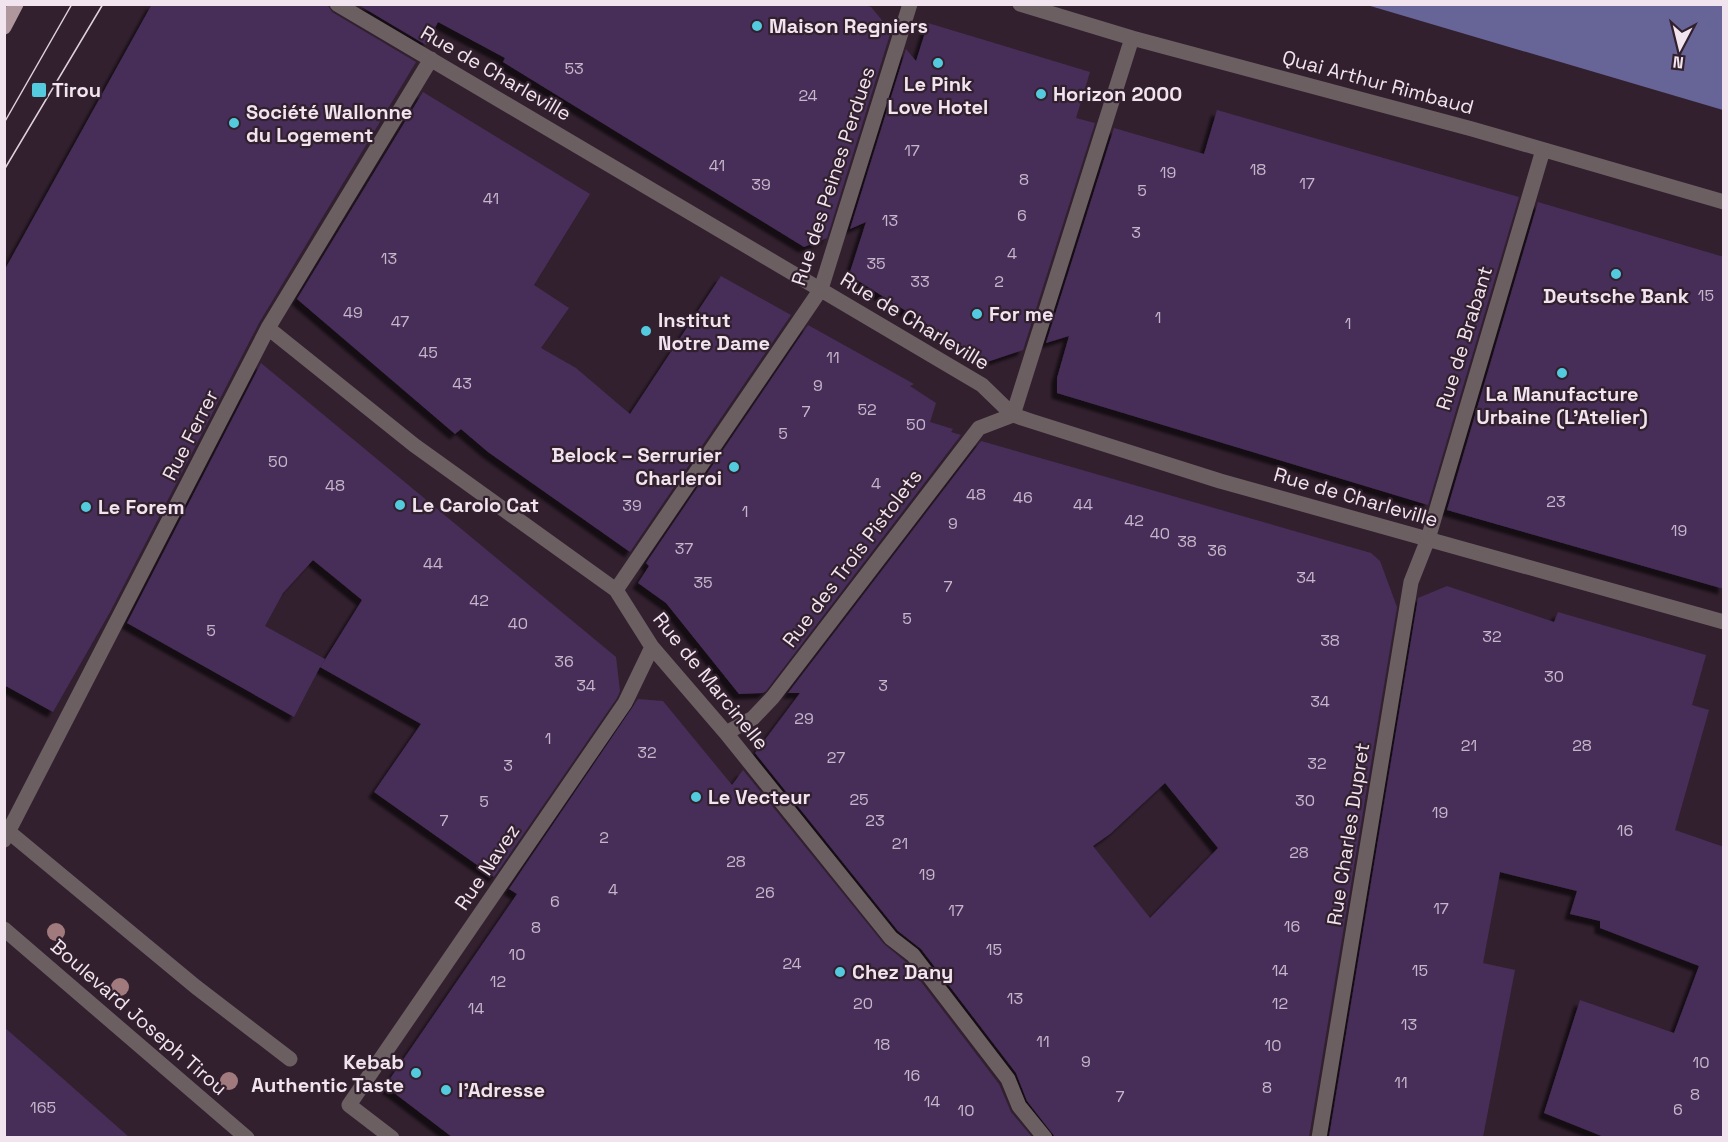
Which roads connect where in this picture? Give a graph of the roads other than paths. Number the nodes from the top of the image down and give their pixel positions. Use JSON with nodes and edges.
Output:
{"nodes":[{"id":1,"x":16,"y":4,"type":"edge"},
{"id":2,"x":337,"y":4,"type":"edge"},
{"id":3,"x":910,"y":4,"type":"edge"},
{"id":4,"x":1020,"y":4,"type":"edge"},
{"id":5,"x":4,"y":27,"type":"edge"},
{"id":6,"x":1131,"y":38,"type":"junction"},
{"id":7,"x":431,"y":59,"type":"junction"},
{"id":8,"x":1542,"y":150,"type":"junction"},
{"id":9,"x":1724,"y":202,"type":"edge"},
{"id":10,"x":821,"y":289,"type":"junction"},
{"id":11,"x":268,"y":328,"type":"junction"},
{"id":12,"x":1014,"y":415,"type":"junction"},
{"id":13,"x":1428,"y":539,"type":"junction"},
{"id":14,"x":616,"y":590,"type":"junction"},
{"id":15,"x":1724,"y":622,"type":"edge"},
{"id":16,"x":652,"y":647,"type":"junction"},
{"id":17,"x":726,"y":733,"type":"junction"},
{"id":18,"x":7,"y":836,"type":"edge"},
{"id":19,"x":4,"y":929,"type":"edge"},
{"id":20,"x":290,"y":1059,"type":"dead end"},
{"id":21,"x":246,"y":1137,"type":"edge"},
{"id":22,"x":392,"y":1137,"type":"edge"},
{"id":23,"x":1045,"y":1137,"type":"edge"},
{"id":24,"x":1319,"y":1137,"type":"edge"}],
"edges":[{"from":1,"to":5,"type":"main road"},
{"from":2,"to":7,"type":"street","name":"Rue de Charleville"},
{"from":3,"to":10,"type":"street","name":"Rue des Peines Perdues"},
{"from":4,"to":6,"type":"street","name":"Quai Arthur Rimbaud"},
{"from":6,"to":8,"type":"street","name":"Quai Arthur Rimbaud"},
{"from":6,"to":12,"type":"street"},
{"from":7,"to":10,"type":"street","name":"Rue de Charleville"},
{"from":7,"to":11,"type":"street","name":"Rue Ferrer"},
{"from":8,"to":9,"type":"street","name":"Quai Arthur Rimbaud"},
{"from":8,"to":13,"type":"street","name":"Rue de Brabant"},
{"from":10,"to":12,"type":"street","name":"Rue de Charleville"},
{"from":10,"to":14,"type":"street","name":"Rue des Peines Perdues"},
{"from":11,"to":14,"type":"street","name":"Rue de Marcinelle"},
{"from":11,"to":18,"type":"street","name":"Rue Ferrer"},
{"from":12,"to":13,"type":"street","name":"Rue de Charleville"},
{"from":12,"to":17,"type":"street","name":"Rue des Trois Pistolets"},
{"from":13,"to":15,"type":"street","name":"Rue de Charleville"},
{"from":13,"to":24,"type":"street","name":"Rue Charles Dupret"},
{"from":14,"to":16,"type":"street","name":"Rue de Marcinelle"},
{"from":16,"to":17,"type":"street","name":"Rue de Marcinelle"},
{"from":16,"to":22,"type":"street","name":"Rue Navez"},
{"from":17,"to":23,"type":"street","name":"Rue de Marcinelle"},
{"from":18,"to":20,"type":"street"},
{"from":19,"to":21,"type":"street","name":"Boulevard Joseph Tirou"}]}
